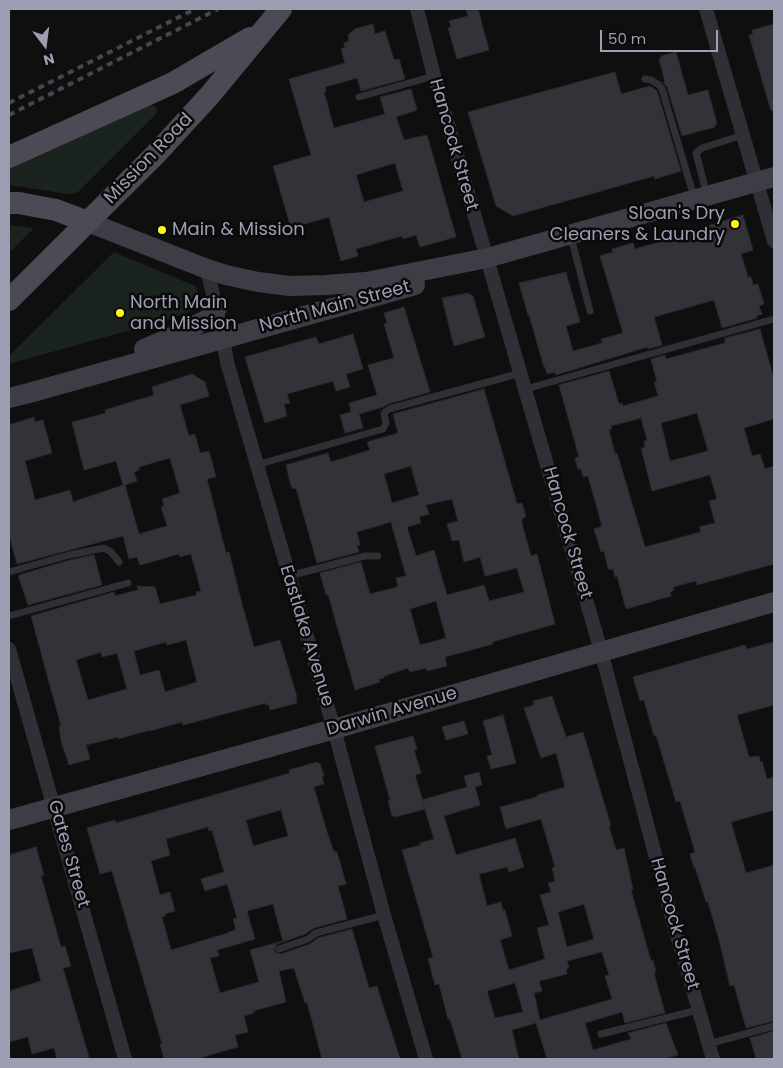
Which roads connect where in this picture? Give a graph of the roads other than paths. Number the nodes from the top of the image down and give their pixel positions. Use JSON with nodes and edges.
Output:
{"nodes":[{"id":1,"x":280,"y":9,"type":"edge"},
{"id":2,"x":416,"y":9,"type":"edge"},
{"id":3,"x":706,"y":9,"type":"edge"},
{"id":4,"x":264,"y":30,"type":"junction"},
{"id":5,"x":434,"y":76,"type":"junction"},
{"id":6,"x":645,"y":79,"type":"dead end"},
{"id":7,"x":359,"y":97,"type":"dead end"},
{"id":8,"x":743,"y":135,"type":"junction"},
{"id":9,"x":9,"y":157,"type":"edge"},
{"id":10,"x":766,"y":179,"type":"edge"},
{"id":11,"x":701,"y":198,"type":"junction"},
{"id":12,"x":9,"y":203,"type":"edge"},
{"id":13,"x":88,"y":222,"type":"junction"},
{"id":14,"x":570,"y":234,"type":"junction"},
{"id":15,"x":774,"y":240,"type":"edge"},
{"id":16,"x":487,"y":258,"type":"junction"},
{"id":17,"x":207,"y":269,"type":"junction"},
{"id":18,"x":9,"y":300,"type":"edge"},
{"id":19,"x":217,"y":308,"type":"junction"},
{"id":20,"x":590,"y":311,"type":"dead end"},
{"id":21,"x":774,"y":319,"type":"edge"},
{"id":22,"x":223,"y":338,"type":"junction"},
{"id":23,"x":521,"y":373,"type":"junction"},
{"id":24,"x":99,"y":374,"type":"junction"},
{"id":25,"x":526,"y":389,"type":"junction"},
{"id":26,"x":9,"y":398,"type":"edge"},
{"id":27,"x":256,"y":465,"type":"junction"},
{"id":28,"x":378,"y":556,"type":"dead end"},
{"id":29,"x":119,"y":562,"type":"dead end"},
{"id":30,"x":9,"y":572,"type":"edge"},
{"id":31,"x":288,"y":576,"type":"junction"},
{"id":32,"x":128,"y":583,"type":"dead end"},
{"id":33,"x":774,"y":602,"type":"edge"},
{"id":34,"x":9,"y":616,"type":"edge"},
{"id":35,"x":601,"y":652,"type":"junction"},
{"id":36,"x":10,"y":655,"type":"edge"},
{"id":37,"x":334,"y":729,"type":"junction"},
{"id":38,"x":54,"y":807,"type":"junction"},
{"id":39,"x":9,"y":820,"type":"edge"},
{"id":40,"x":384,"y":914,"type":"junction"},
{"id":41,"x":279,"y":949,"type":"dead end"},
{"id":42,"x":698,"y":1010,"type":"junction"},
{"id":43,"x":774,"y":1026,"type":"edge"},
{"id":44,"x":601,"y":1034,"type":"dead end"},
{"id":45,"x":708,"y":1044,"type":"junction"},
{"id":46,"x":125,"y":1059,"type":"edge"},
{"id":47,"x":426,"y":1059,"type":"edge"},
{"id":48,"x":713,"y":1059,"type":"edge"}],
"edges":[{"from":1,"to":4,"type":"main road","name":"Mission Road"},
{"from":2,"to":5,"type":"street","name":"Hancock Street"},
{"from":3,"to":8,"type":"street"},
{"from":4,"to":9,"type":"main road"},
{"from":4,"to":13,"type":"main road","name":"Mission Road"},
{"from":5,"to":7,"type":"lane"},
{"from":5,"to":16,"type":"street","name":"Hancock Street"},
{"from":6,"to":11,"type":"lane"},
{"from":8,"to":10,"type":"street"},
{"from":8,"to":11,"type":"lane"},
{"from":10,"to":11,"type":"main road","name":"North Main Street"},
{"from":10,"to":15,"type":"street"},
{"from":11,"to":14,"type":"main road","name":"North Main Street"},
{"from":12,"to":13,"type":"main road"},
{"from":13,"to":17,"type":"main road","name":"North Main Street"},
{"from":13,"to":18,"type":"main road","name":"Mission Road"},
{"from":14,"to":16,"type":"main road","name":"North Main Street"},
{"from":14,"to":20,"type":"lane"},
{"from":16,"to":17,"type":"main road","name":"North Main Street"},
{"from":16,"to":22,"type":"main road","name":"North Main Street"},
{"from":16,"to":23,"type":"street","name":"Hancock Street"},
{"from":17,"to":19,"type":"street","name":"Eastlake Avenue"},
{"from":19,"to":22,"type":"street","name":"Eastlake Avenue"},
{"from":19,"to":24,"type":"main road"},
{"from":21,"to":25,"type":"lane"},
{"from":22,"to":24,"type":"main road","name":"North Main Street"},
{"from":22,"to":27,"type":"street","name":"Eastlake Avenue"},
{"from":23,"to":25,"type":"street","name":"Hancock Street"},
{"from":23,"to":27,"type":"lane"},
{"from":24,"to":26,"type":"main road","name":"North Main Street"},
{"from":25,"to":35,"type":"street","name":"Hancock Street"},
{"from":27,"to":31,"type":"street","name":"Eastlake Avenue"},
{"from":28,"to":31,"type":"lane"},
{"from":29,"to":30,"type":"lane"},
{"from":31,"to":37,"type":"street","name":"Eastlake Avenue"},
{"from":32,"to":34,"type":"lane"},
{"from":33,"to":35,"type":"main road","name":"Darwin Avenue"},
{"from":35,"to":37,"type":"main road","name":"Darwin Avenue"},
{"from":35,"to":42,"type":"street","name":"Hancock Street"},
{"from":36,"to":38,"type":"street","name":"Gates Street"},
{"from":37,"to":38,"type":"main road","name":"Darwin Avenue"},
{"from":37,"to":40,"type":"street","name":"Eastlake Avenue"},
{"from":38,"to":39,"type":"main road","name":"Darwin Avenue"},
{"from":38,"to":46,"type":"street","name":"Gates Street"},
{"from":40,"to":41,"type":"lane"},
{"from":40,"to":47,"type":"street","name":"Eastlake Avenue"},
{"from":42,"to":44,"type":"lane"},
{"from":42,"to":45,"type":"street","name":"Hancock Street"},
{"from":43,"to":45,"type":"lane"},
{"from":45,"to":48,"type":"street","name":"Hancock Street"}]}
